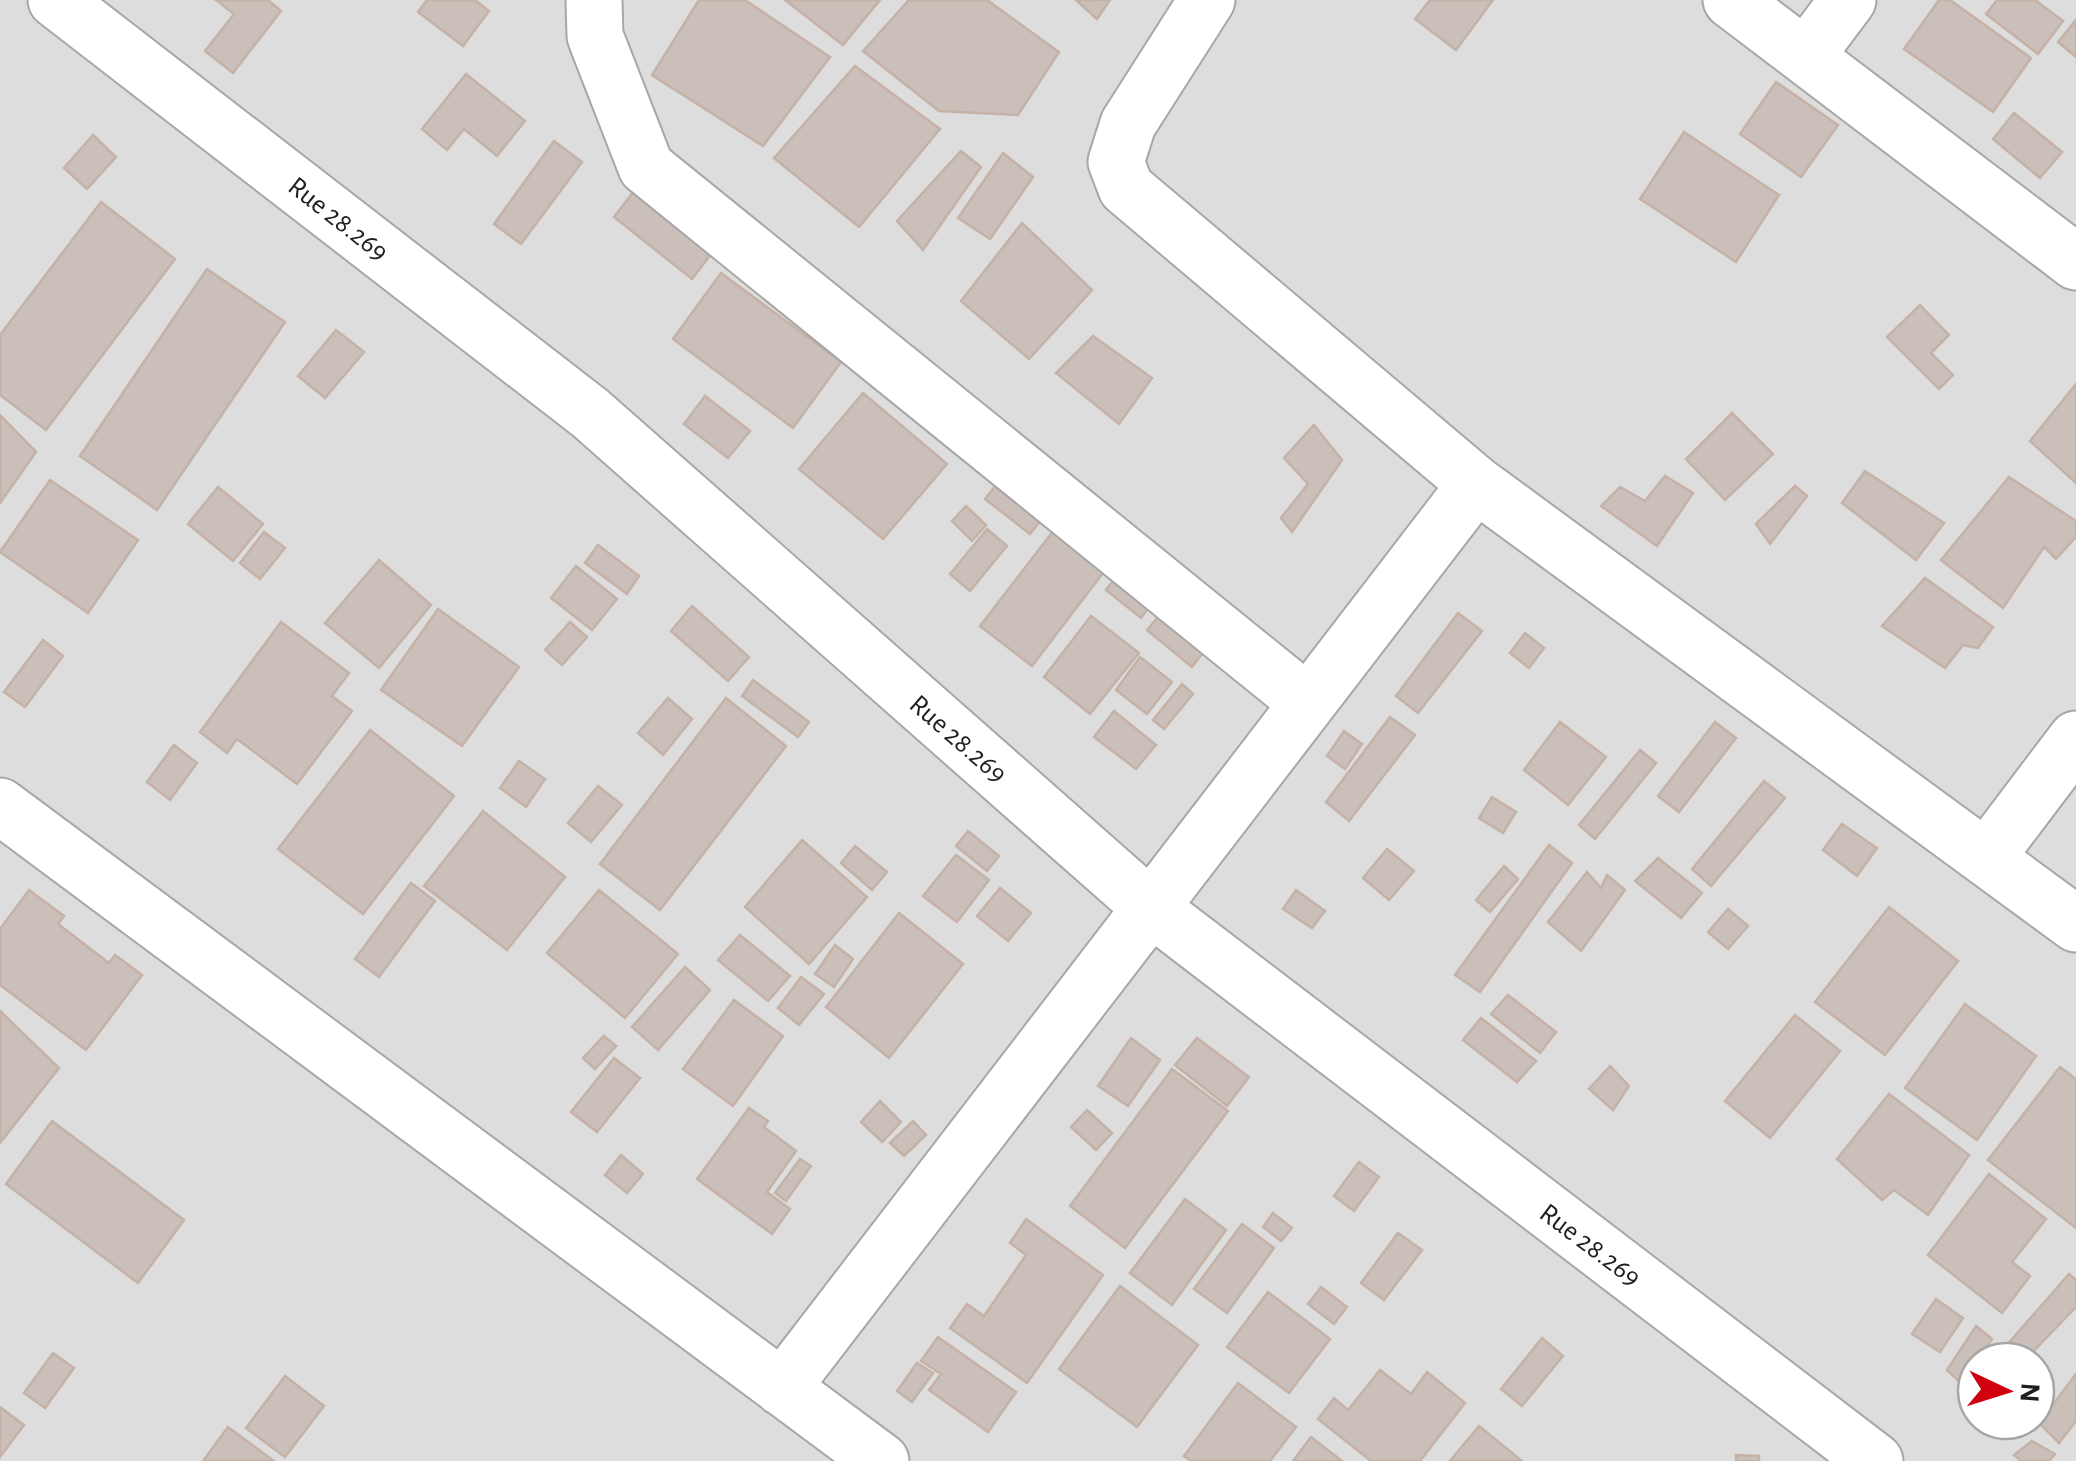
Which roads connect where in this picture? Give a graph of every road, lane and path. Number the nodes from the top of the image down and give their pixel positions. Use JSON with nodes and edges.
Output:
{"nodes":[{"id":1,"x":56,"y":0,"type":"edge"},
{"id":2,"x":594,"y":0,"type":"edge"},
{"id":3,"x":1207,"y":0,"type":"edge"},
{"id":4,"x":1730,"y":0,"type":"edge"},
{"id":5,"x":1848,"y":0,"type":"edge"},
{"id":6,"x":1806,"y":56,"type":"junction"},
{"id":7,"x":2076,"y":262,"type":"edge"},
{"id":8,"x":1476,"y":484,"type":"junction"},
{"id":9,"x":1308,"y":703,"type":"junction"},
{"id":10,"x":2076,"y":739,"type":"edge"},
{"id":11,"x":0,"y":806,"type":"edge"},
{"id":12,"x":1986,"y":858,"type":"junction"},
{"id":13,"x":1151,"y":908,"type":"junction"},
{"id":14,"x":2076,"y":924,"type":"edge"},
{"id":15,"x":782,"y":1388,"type":"junction"},
{"id":16,"x":1816,"y":1444,"type":"edge"},
{"id":17,"x":881,"y":1461,"type":"edge"},
{"id":18,"x":1875,"y":1461,"type":"edge"}],
"edges":[{"from":1,"to":13,"type":"street","name":"Rue 28.269"},
{"from":2,"to":9,"type":"street"},
{"from":3,"to":8,"type":"street"},
{"from":4,"to":6,"type":"street"},
{"from":5,"to":6,"type":"street"},
{"from":6,"to":7,"type":"street"},
{"from":8,"to":9,"type":"street"},
{"from":8,"to":12,"type":"street"},
{"from":9,"to":13,"type":"street"},
{"from":10,"to":12,"type":"street"},
{"from":11,"to":15,"type":"street"},
{"from":12,"to":14,"type":"street"},
{"from":13,"to":15,"type":"street"},
{"from":13,"to":16,"type":"street","name":"Rue 28.269"},
{"from":15,"to":17,"type":"street"},
{"from":16,"to":18,"type":"street","name":"Rue 28.269"}]}
